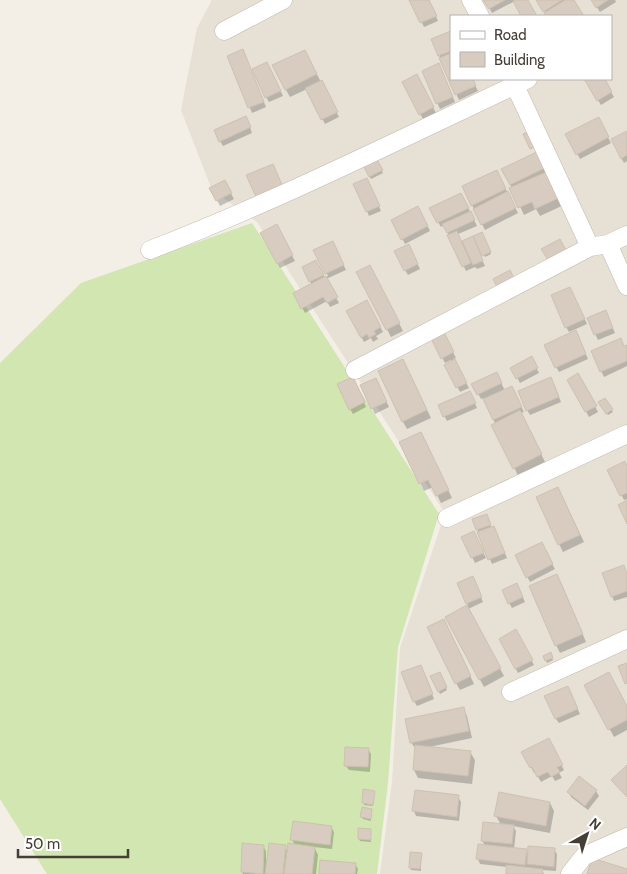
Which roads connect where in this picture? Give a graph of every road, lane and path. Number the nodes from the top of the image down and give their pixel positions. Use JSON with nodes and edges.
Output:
{"nodes":[{"id":1,"x":283,"y":0,"type":"edge"},
{"id":2,"x":471,"y":0,"type":"edge"},
{"id":3,"x":479,"y":15,"type":"edge"},
{"id":4,"x":224,"y":31,"type":"dead end"},
{"id":5,"x":518,"y":81,"type":"edge"},
{"id":6,"x":627,"y":235,"type":"edge"},
{"id":7,"x":608,"y":244,"type":"junction"},
{"id":8,"x":590,"y":247,"type":"junction"},
{"id":9,"x":150,"y":250,"type":"dead end"},
{"id":10,"x":627,"y":286,"type":"edge"},
{"id":11,"x":354,"y":370,"type":"dead end"},
{"id":12,"x":627,"y":434,"type":"edge"},
{"id":13,"x":447,"y":518,"type":"dead end"},
{"id":14,"x":627,"y":639,"type":"edge"},
{"id":15,"x":510,"y":692,"type":"dead end"},
{"id":16,"x":627,"y":837,"type":"edge"},
{"id":17,"x":570,"y":874,"type":"edge"}],
"edges":[{"from":1,"to":4,"type":"street"},
{"from":2,"to":3,"type":"street"},
{"from":5,"to":8,"type":"street"},
{"from":5,"to":9,"type":"street"},
{"from":6,"to":7,"type":"street"},
{"from":7,"to":8,"type":"street"},
{"from":7,"to":10,"type":"street"},
{"from":8,"to":11,"type":"street"},
{"from":12,"to":13,"type":"street"},
{"from":14,"to":15,"type":"street"},
{"from":16,"to":17,"type":"street"}]}
